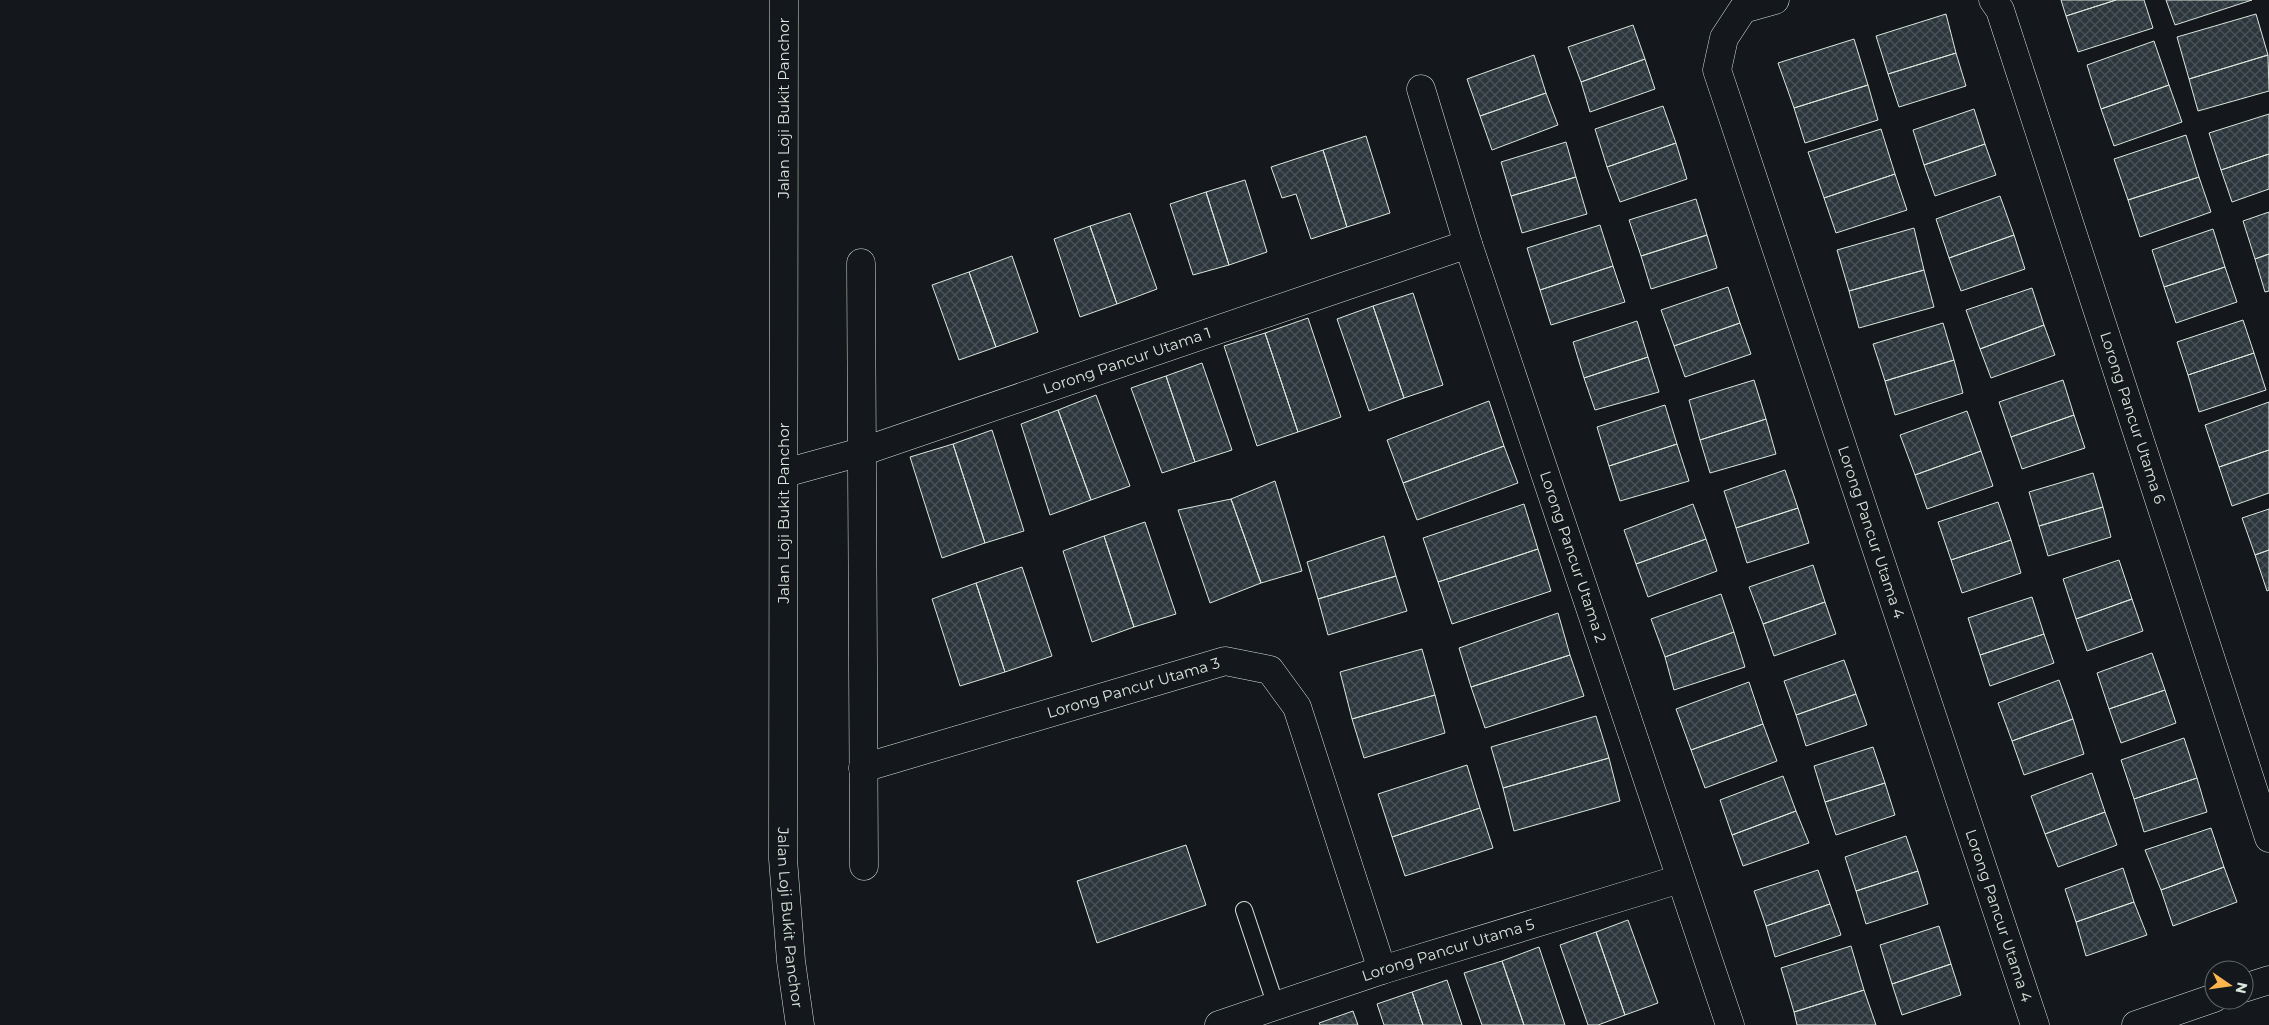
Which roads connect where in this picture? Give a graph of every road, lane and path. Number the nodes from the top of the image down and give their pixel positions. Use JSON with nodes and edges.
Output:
{"nodes":[{"id":1,"x":784,"y":0,"type":"edge"},
{"id":2,"x":1775,"y":0,"type":"edge"},
{"id":3,"x":1993,"y":0,"type":"edge"},
{"id":4,"x":1421,"y":88,"type":"dead end"},
{"id":5,"x":1468,"y":244,"type":"junction"},
{"id":6,"x":860,"y":263,"type":"dead end"},
{"id":7,"x":861,"y":452,"type":"junction"},
{"id":8,"x":785,"y":473,"type":"junction"},
{"id":9,"x":863,"y":768,"type":"junction"},
{"id":10,"x":2269,"y":838,"type":"edge"},
{"id":11,"x":864,"y":866,"type":"dead end"},
{"id":12,"x":1680,"y":879,"type":"junction"},
{"id":13,"x":1244,"y":910,"type":"dead end"},
{"id":14,"x":1382,"y":970,"type":"junction"},
{"id":15,"x":2269,"y":980,"type":"edge"},
{"id":16,"x":2254,"y":985,"type":"edge"},
{"id":17,"x":2204,"y":1001,"type":"edge"},
{"id":18,"x":1276,"y":1006,"type":"junction"},
{"id":19,"x":800,"y":1025,"type":"edge"},
{"id":20,"x":1218,"y":1025,"type":"edge"},
{"id":21,"x":1730,"y":1025,"type":"edge"},
{"id":22,"x":2035,"y":1025,"type":"edge"},
{"id":23,"x":2136,"y":1025,"type":"edge"}],
"edges":[{"from":1,"to":8,"type":"street","name":"Jalan Loji Bukit Panchor"},
{"from":2,"to":22,"type":"street","name":"Lorong Pancur Utama 4"},
{"from":3,"to":10,"type":"street","name":"Lorong Pancur Utama 6"},
{"from":4,"to":5,"type":"street","name":"Lorong Pancur Utama 2"},
{"from":5,"to":7,"type":"street","name":"Lorong Pancur Utama 1"},
{"from":5,"to":12,"type":"street","name":"Lorong Pancur Utama 2"},
{"from":6,"to":7,"type":"street"},
{"from":7,"to":8,"type":"street","name":"Lorong Pancur Utama 1"},
{"from":7,"to":9,"type":"street"},
{"from":8,"to":19,"type":"street","name":"Jalan Loji Bukit Panchor"},
{"from":9,"to":11,"type":"street"},
{"from":9,"to":14,"type":"street","name":"Lorong Pancur Utama 3"},
{"from":12,"to":14,"type":"street","name":"Lorong Pancur Utama 5"},
{"from":12,"to":21,"type":"street","name":"Lorong Pancur Utama 2"},
{"from":13,"to":18,"type":"lane"},
{"from":14,"to":18,"type":"street","name":"Lorong Pancur Utama 5"},
{"from":15,"to":16,"type":"street"},
{"from":17,"to":23,"type":"street"},
{"from":18,"to":20,"type":"street","name":"Lorong Pancur Utama 5"}]}
